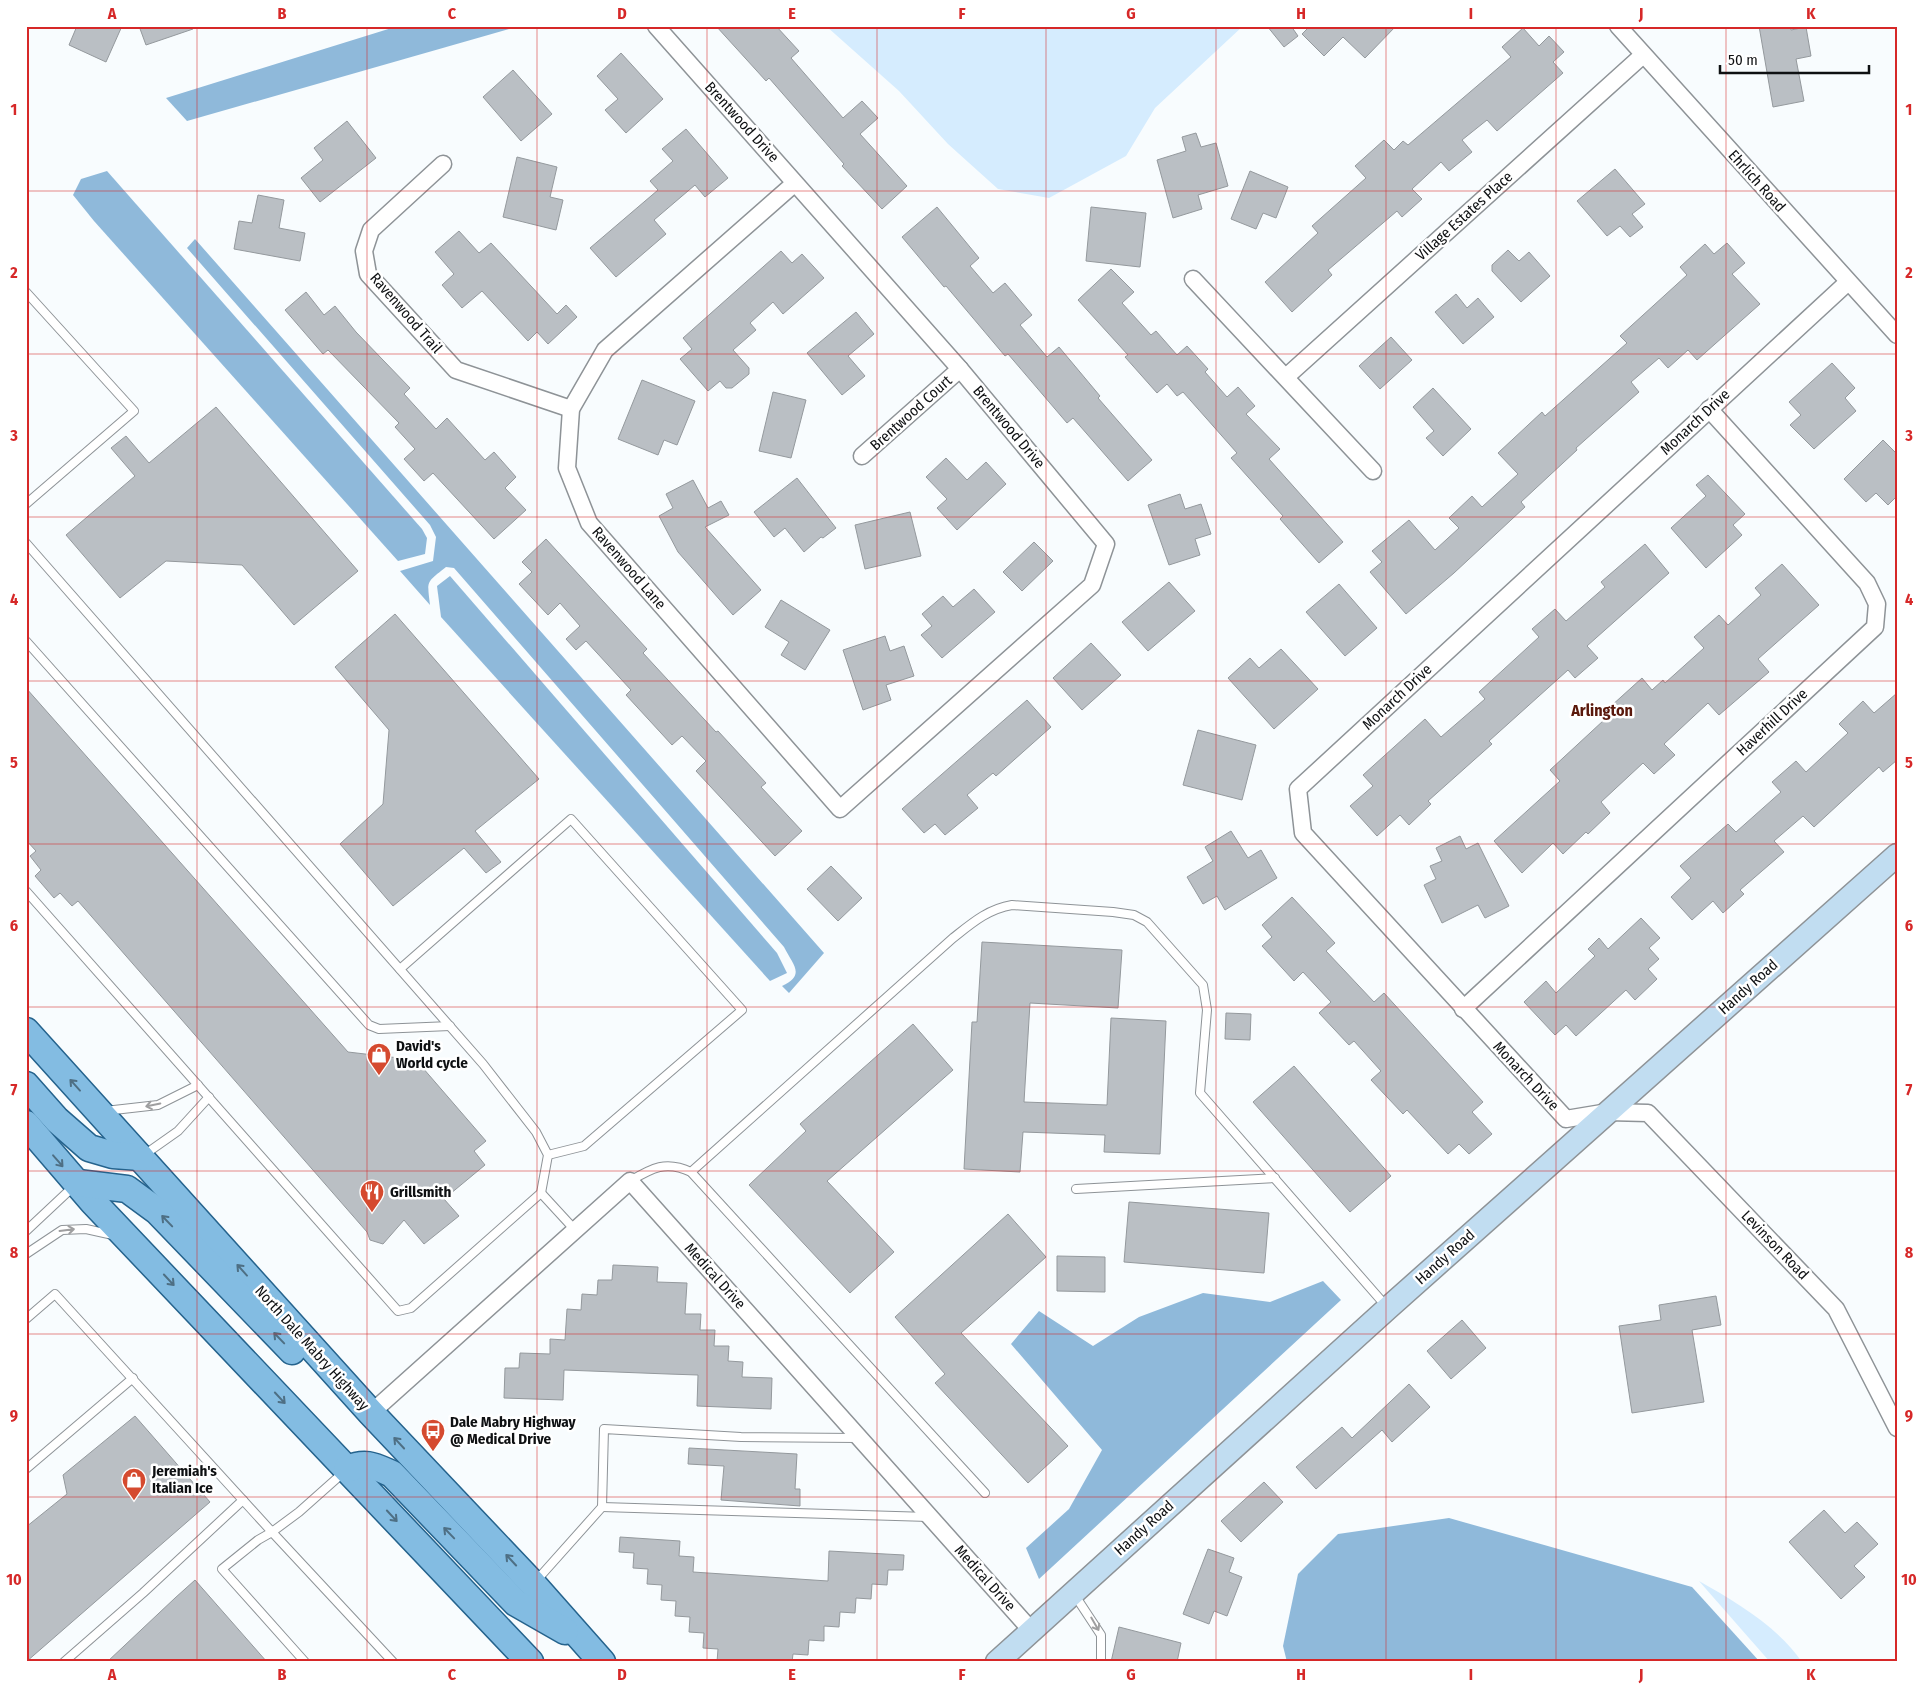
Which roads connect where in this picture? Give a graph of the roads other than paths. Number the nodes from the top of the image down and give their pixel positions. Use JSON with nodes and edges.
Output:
{"nodes":[{"id":1,"x":656,"y":26,"type":"edge"},
{"id":2,"x":1618,"y":26,"type":"edge"},
{"id":3,"x":1643,"y":55,"type":"junction"},
{"id":4,"x":443,"y":164,"type":"dead end"},
{"id":5,"x":796,"y":183,"type":"junction"},
{"id":6,"x":1193,"y":279,"type":"dead end"},
{"id":7,"x":1848,"y":282,"type":"junction"},
{"id":8,"x":26,"y":292,"type":"edge"},
{"id":9,"x":1897,"y":335,"type":"edge"},
{"id":10,"x":960,"y":369,"type":"junction"},
{"id":11,"x":1286,"y":377,"type":"junction"},
{"id":12,"x":571,"y":409,"type":"junction"},
{"id":13,"x":1709,"y":409,"type":"junction"},
{"id":14,"x":862,"y":456,"type":"dead end"},
{"id":15,"x":1373,"y":471,"type":"dead end"},
{"id":16,"x":26,"y":504,"type":"edge"},
{"id":17,"x":26,"y":543,"type":"edge"},
{"id":18,"x":26,"y":641,"type":"edge"},
{"id":19,"x":840,"y":809,"type":"joint"},
{"id":20,"x":1897,"y":855,"type":"edge"},
{"id":21,"x":26,"y":891,"type":"edge"},
{"id":22,"x":400,"y":969,"type":"junction"},
{"id":23,"x":1463,"y":1009,"type":"junction"},
{"id":24,"x":450,"y":1026,"type":"junction"},
{"id":25,"x":26,"y":1031,"type":"edge"},
{"id":26,"x":26,"y":1085,"type":"edge"},
{"id":27,"x":198,"y":1085,"type":"junction"},
{"id":28,"x":208,"y":1097,"type":"junction"},
{"id":29,"x":99,"y":1112,"type":"junction"},
{"id":30,"x":1608,"y":1112,"type":"junction"},
{"id":31,"x":26,"y":1124,"type":"edge"},
{"id":32,"x":548,"y":1155,"type":"junction"},
{"id":33,"x":140,"y":1157,"type":"junction"},
{"id":34,"x":691,"y":1172,"type":"junction"},
{"id":35,"x":1274,"y":1178,"type":"junction"},
{"id":36,"x":630,"y":1182,"type":"junction"},
{"id":37,"x":78,"y":1183,"type":"junction"},
{"id":38,"x":1076,"y":1189,"type":"dead end"},
{"id":39,"x":541,"y":1192,"type":"junction"},
{"id":40,"x":575,"y":1230,"type":"junction"},
{"id":41,"x":26,"y":1231,"type":"edge"},
{"id":42,"x":129,"y":1238,"type":"junction"},
{"id":43,"x":26,"y":1254,"type":"edge"},
{"id":44,"x":1388,"y":1308,"type":"junction"},
{"id":45,"x":26,"y":1319,"type":"edge"},
{"id":46,"x":133,"y":1378,"type":"junction"},
{"id":47,"x":371,"y":1413,"type":"junction"},
{"id":48,"x":1897,"y":1428,"type":"edge"},
{"id":49,"x":859,"y":1438,"type":"junction"},
{"id":50,"x":26,"y":1469,"type":"edge"},
{"id":51,"x":347,"y":1469,"type":"junction"},
{"id":52,"x":984,"y":1492,"type":"dead end"},
{"id":53,"x":243,"y":1500,"type":"junction"},
{"id":54,"x":602,"y":1508,"type":"junction"},
{"id":55,"x":931,"y":1517,"type":"junction"},
{"id":56,"x":272,"y":1532,"type":"junction"},
{"id":57,"x":533,"y":1584,"type":"junction"},
{"id":58,"x":1073,"y":1592,"type":"junction"},
{"id":59,"x":1031,"y":1630,"type":"junction"},
{"id":60,"x":581,"y":1640,"type":"junction"},
{"id":61,"x":529,"y":1661,"type":"edge"},
{"id":62,"x":64,"y":1662,"type":"edge"},
{"id":63,"x":305,"y":1662,"type":"edge"},
{"id":64,"x":392,"y":1662,"type":"edge"},
{"id":65,"x":602,"y":1662,"type":"edge"},
{"id":66,"x":997,"y":1662,"type":"edge"},
{"id":67,"x":1101,"y":1662,"type":"edge"}],
"edges":[{"from":1,"to":5,"type":"street","name":"Brentwood Drive"},
{"from":2,"to":3,"type":"street","name":"Ehrlich Road"},
{"from":3,"to":7,"type":"street","name":"Ehrlich Road"},
{"from":3,"to":11,"type":"street","name":"Village Estates Place"},
{"from":4,"to":12,"type":"street","name":"Ravenwood Trail"},
{"from":5,"to":10,"type":"street","name":"Brentwood Drive"},
{"from":5,"to":12,"type":"street","name":"Ravenwood Lane"},
{"from":6,"to":11,"type":"street"},
{"from":7,"to":9,"type":"street","name":"Ehrlich Road"},
{"from":7,"to":13,"type":"street","name":"Monarch Drive"},
{"from":8,"to":16,"type":"lane"},
{"from":10,"to":14,"type":"street","name":"Brentwood Court"},
{"from":10,"to":19,"type":"street","name":"Brentwood Drive"},
{"from":11,"to":15,"type":"street"},
{"from":12,"to":19,"type":"street","name":"Ravenwood Lane"},
{"from":13,"to":23,"type":"street","name":"Monarch Drive"},
{"from":13,"to":23,"type":"street","name":"Haverhill Drive"},
{"from":17,"to":22,"type":"lane"},
{"from":18,"to":24,"type":"lane"},
{"from":20,"to":30,"type":"street","name":"Handy Road"},
{"from":21,"to":27,"type":"lane"},
{"from":22,"to":24,"type":"lane"},
{"from":22,"to":32,"type":"lane"},
{"from":23,"to":30,"type":"street","name":"Monarch Drive"},
{"from":24,"to":32,"type":"lane"},
{"from":29,"to":25,"type":"main road","name":"North Dale Mabry Highway","one_way":true},
{"from":26,"to":33,"type":"main road"},
{"from":27,"to":28,"type":"lane"},
{"from":27,"to":29,"type":"lane","one_way":true},
{"from":28,"to":33,"type":"lane"},
{"from":28,"to":39,"type":"lane"},
{"from":29,"to":33,"type":"main road","name":"North Dale Mabry Highway"},
{"from":30,"to":44,"type":"street","name":"Handy Road"},
{"from":30,"to":48,"type":"street","name":"Levinson Road"},
{"from":31,"to":37,"type":"main road","one_way":true},
{"from":32,"to":39,"type":"lane"},
{"from":47,"to":33,"type":"main road","name":"North Dale Mabry Highway","one_way":true},
{"from":34,"to":35,"type":"lane"},
{"from":34,"to":36,"type":"lane"},
{"from":34,"to":52,"type":"lane"},
{"from":35,"to":38,"type":"lane"},
{"from":35,"to":44,"type":"lane"},
{"from":36,"to":40,"type":"street"},
{"from":36,"to":49,"type":"street","name":"Medical Drive"},
{"from":37,"to":41,"type":"lane"},
{"from":37,"to":42,"type":"main road"},
{"from":47,"to":37,"type":"main road","one_way":true},
{"from":39,"to":40,"type":"lane"},
{"from":40,"to":47,"type":"street"},
{"from":43,"to":42,"type":"lane","one_way":true},
{"from":42,"to":51,"type":"main road","one_way":true},
{"from":44,"to":58,"type":"street","name":"Handy Road"},
{"from":45,"to":46,"type":"lane"},
{"from":46,"to":50,"type":"lane"},
{"from":46,"to":53,"type":"lane"},
{"from":57,"to":47,"type":"main road","name":"North Dale Mabry Highway","one_way":true},
{"from":49,"to":54,"type":"lane"},
{"from":49,"to":55,"type":"street","name":"Medical Drive"},
{"from":51,"to":56,"type":"lane"},
{"from":60,"to":51,"type":"main road","one_way":true},
{"from":51,"to":61,"type":"main road","one_way":true},
{"from":53,"to":56,"type":"lane"},
{"from":53,"to":62,"type":"lane"},
{"from":54,"to":55,"type":"lane"},
{"from":54,"to":57,"type":"lane"},
{"from":55,"to":59,"type":"street","name":"Medical Drive"},
{"from":56,"to":63,"type":"lane"},
{"from":56,"to":64,"type":"lane"},
{"from":57,"to":60,"type":"main road","name":"North Dale Mabry Highway"},
{"from":58,"to":59,"type":"street","name":"Handy Road"},
{"from":58,"to":67,"type":"lane","one_way":true},
{"from":59,"to":66,"type":"street","name":"Handy Road"},
{"from":60,"to":65,"type":"main road","name":"North Dale Mabry Highway"}]}
